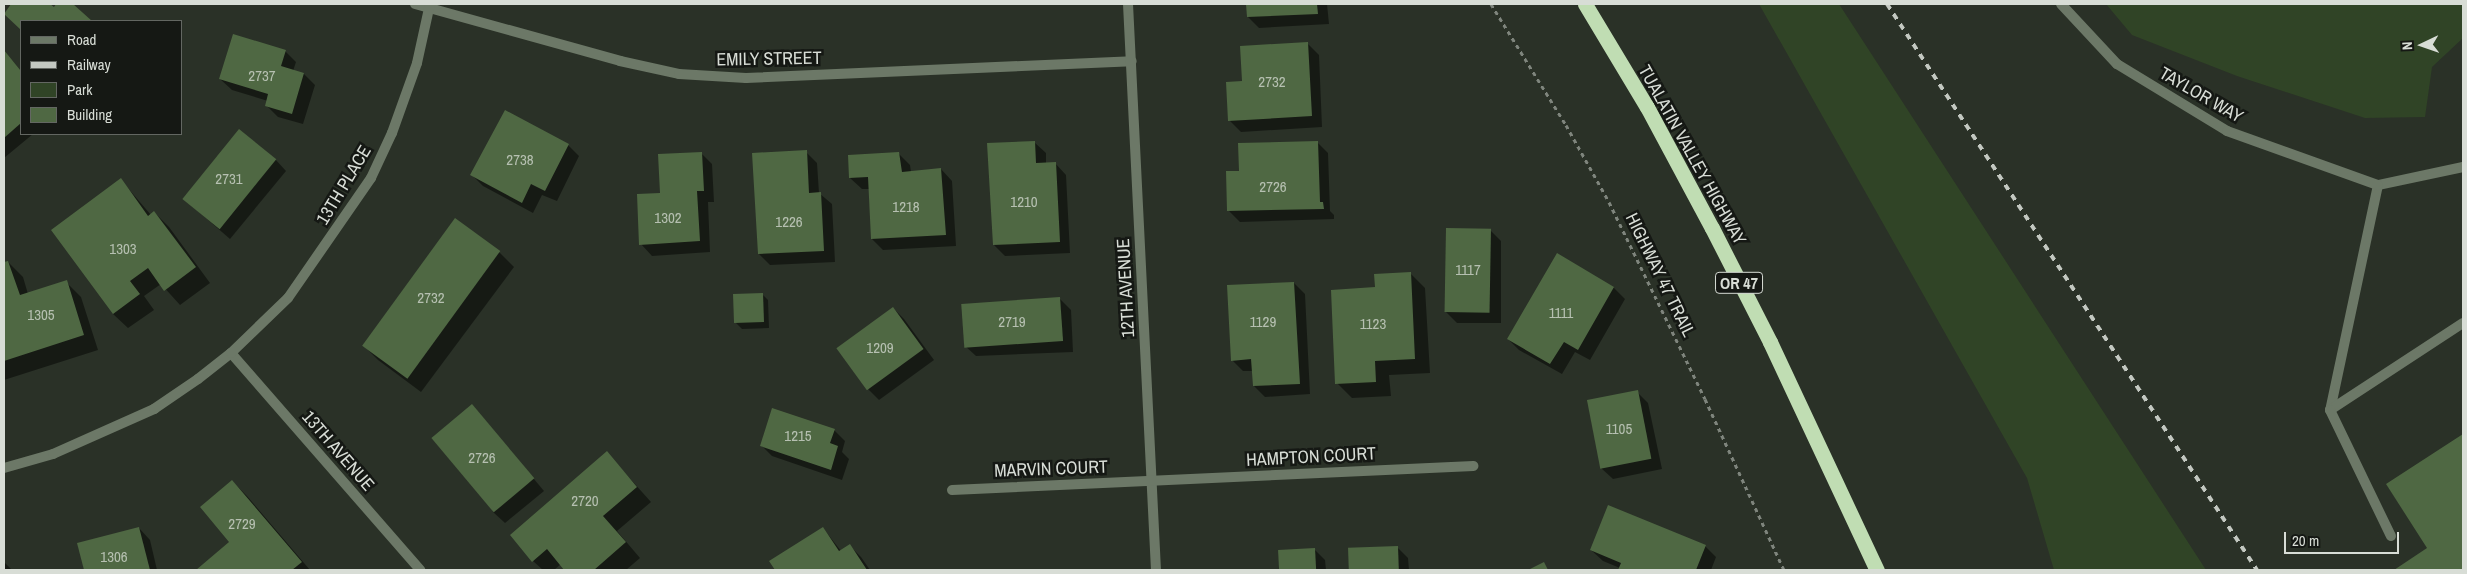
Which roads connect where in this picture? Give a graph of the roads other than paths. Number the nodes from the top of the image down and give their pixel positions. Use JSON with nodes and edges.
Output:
{"nodes":[{"id":1,"x":415,"y":4,"type":"edge"},
{"id":2,"x":1128,"y":4,"type":"edge"},
{"id":3,"x":1585,"y":4,"type":"edge"},
{"id":4,"x":2061,"y":4,"type":"edge"},
{"id":5,"x":430,"y":6,"type":"edge"},
{"id":6,"x":1132,"y":61,"type":"junction"},
{"id":7,"x":2463,"y":167,"type":"edge"},
{"id":8,"x":2378,"y":185,"type":"junction"},
{"id":9,"x":2463,"y":323,"type":"edge"},
{"id":10,"x":231,"y":352,"type":"junction"},
{"id":11,"x":2330,"y":410,"type":"junction"},
{"id":12,"x":1472,"y":466,"type":"dead end"},
{"id":13,"x":4,"y":468,"type":"edge"},
{"id":14,"x":1152,"y":481,"type":"junction"},
{"id":15,"x":952,"y":490,"type":"dead end"},
{"id":16,"x":2391,"y":536,"type":"dead end"},
{"id":17,"x":420,"y":570,"type":"edge"},
{"id":18,"x":1156,"y":570,"type":"edge"},
{"id":19,"x":1877,"y":570,"type":"edge"}],
"edges":[{"from":1,"to":5,"type":"street","name":"EMILY STREET"},
{"from":2,"to":6,"type":"street","name":"12TH AVENUE"},
{"from":3,"to":19,"type":"highway","name":"TUALATIN VALLEY HIGHWAY","number":"OR 47"},
{"from":4,"to":8,"type":"street","name":"TAYLOR WAY"},
{"from":5,"to":6,"type":"street","name":"EMILY STREET"},
{"from":5,"to":10,"type":"street","name":"13TH PLACE"},
{"from":6,"to":14,"type":"street","name":"12TH AVENUE"},
{"from":7,"to":8,"type":"street"},
{"from":8,"to":11,"type":"street"},
{"from":9,"to":11,"type":"street"},
{"from":10,"to":13,"type":"street","name":"13TH PLACE"},
{"from":10,"to":17,"type":"street","name":"13TH AVENUE"},
{"from":11,"to":16,"type":"street"},
{"from":12,"to":14,"type":"street","name":"HAMPTON COURT"},
{"from":14,"to":15,"type":"street","name":"MARVIN COURT"},
{"from":14,"to":18,"type":"street","name":"12TH AVENUE"}]}
